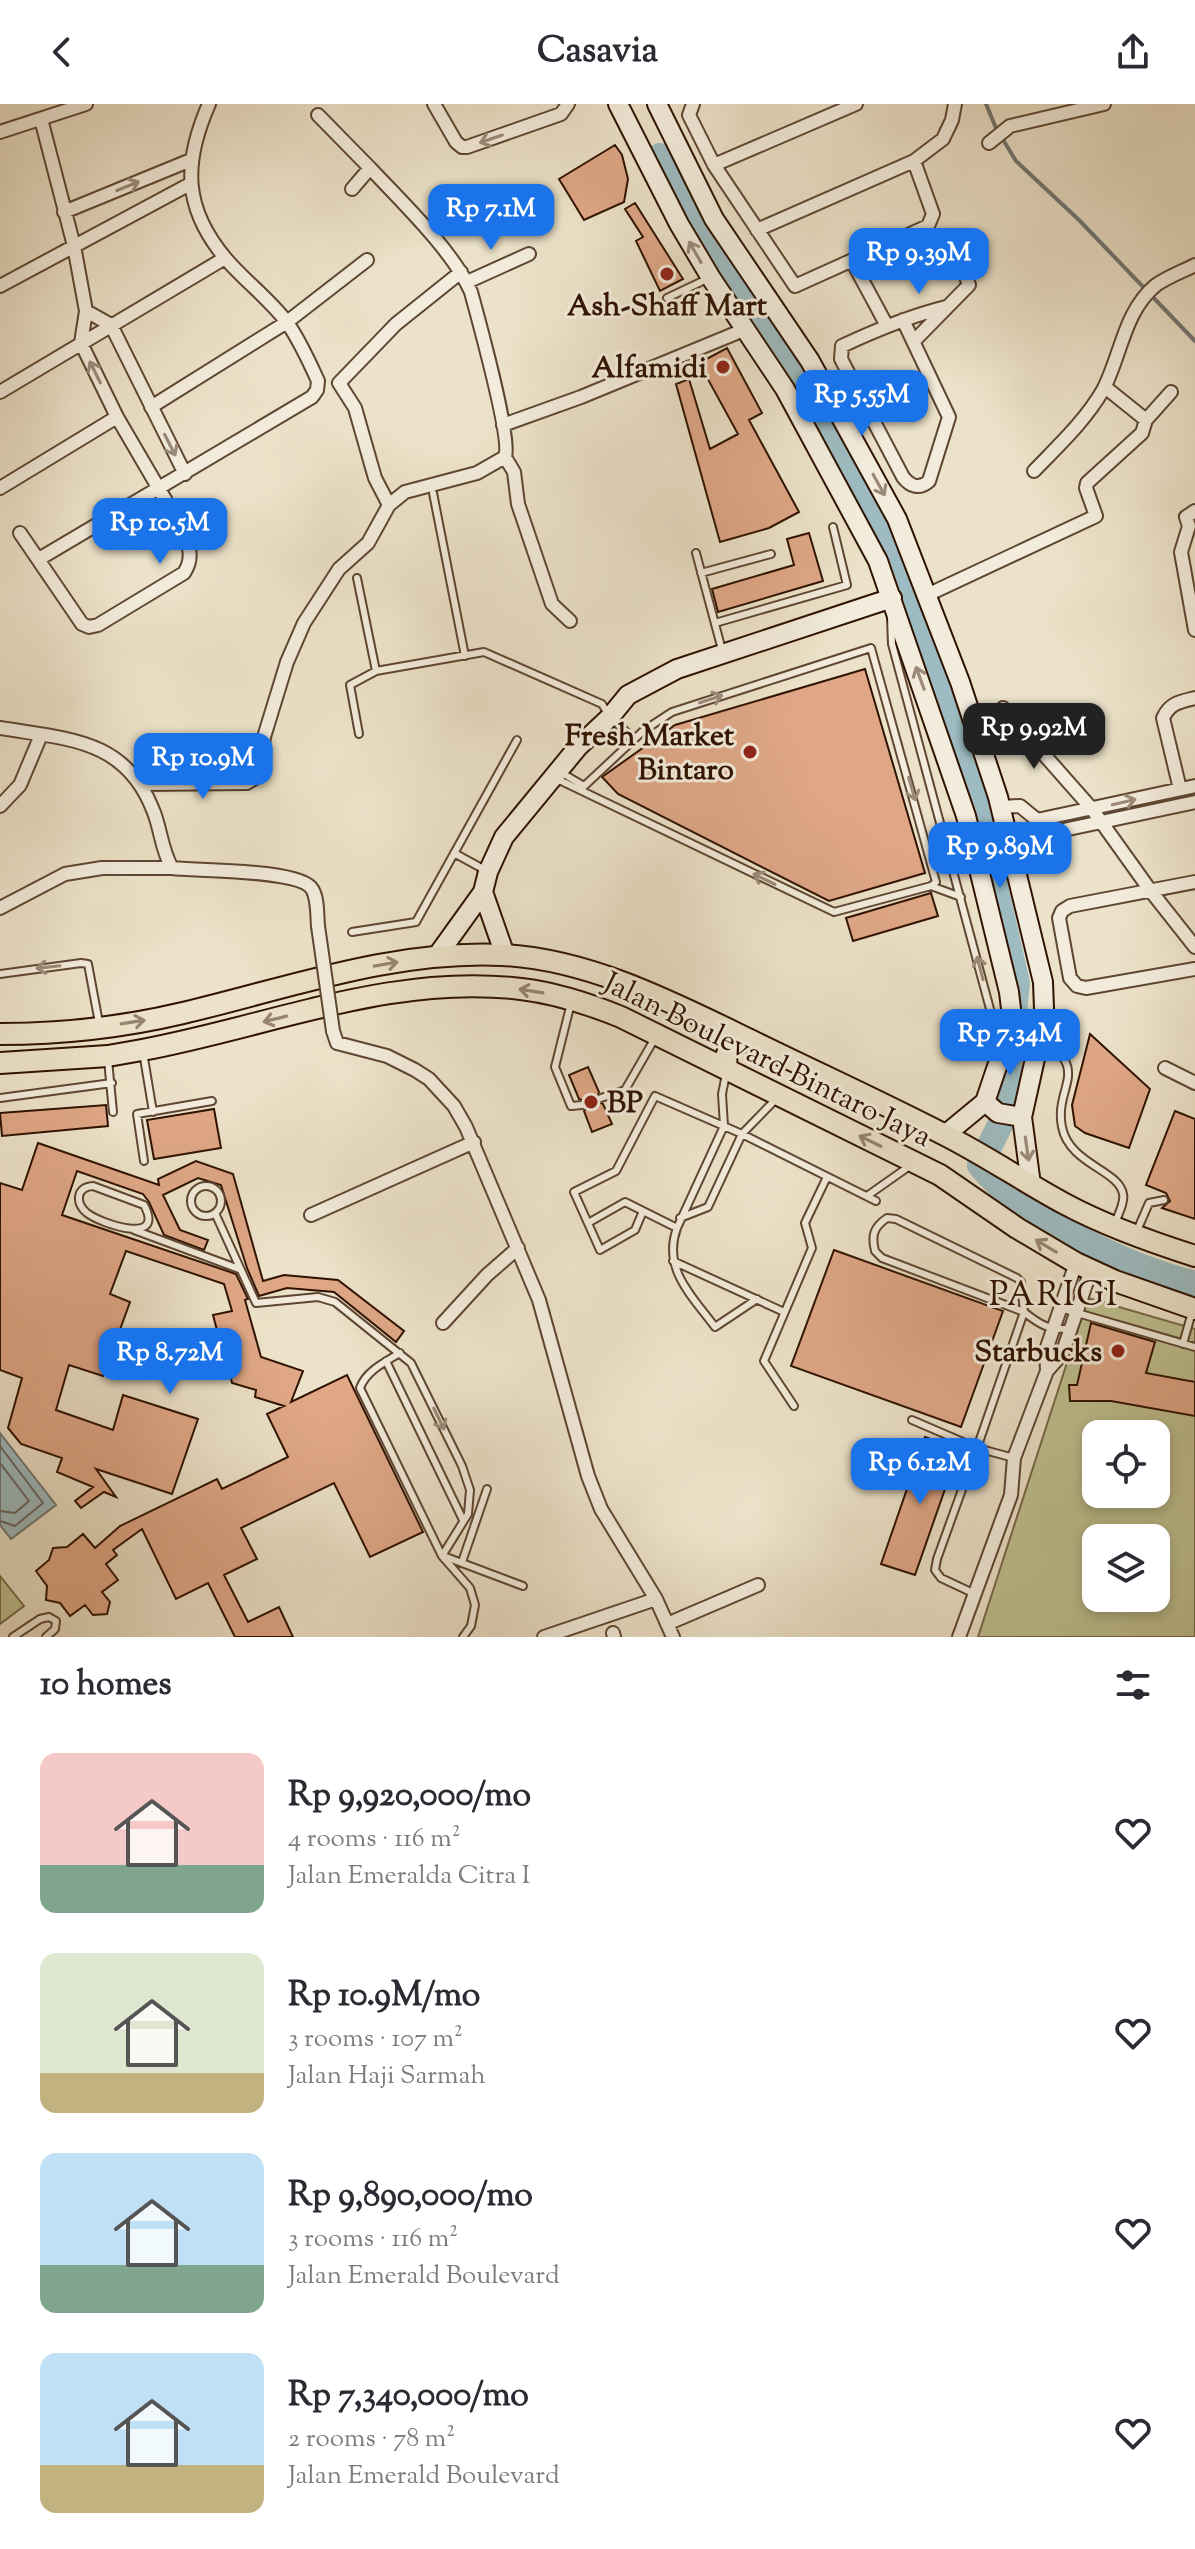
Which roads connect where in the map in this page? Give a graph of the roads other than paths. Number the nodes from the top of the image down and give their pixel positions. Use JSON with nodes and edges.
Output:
{"nodes":[{"id":1,"x":86,"y":104,"type":"edge"},
{"id":2,"x":209,"y":104,"type":"edge"},
{"id":3,"x":434,"y":104,"type":"edge"},
{"id":4,"x":568,"y":104,"type":"edge"},
{"id":5,"x":618,"y":104,"type":"edge"},
{"id":6,"x":657,"y":104,"type":"edge"},
{"id":7,"x":693,"y":104,"type":"edge"},
{"id":8,"x":856,"y":104,"type":"edge"},
{"id":9,"x":955,"y":104,"type":"edge"},
{"id":10,"x":1104,"y":104,"type":"edge"},
{"id":11,"x":318,"y":115,"type":"dead end"},
{"id":12,"x":41,"y":119,"type":"junction"},
{"id":13,"x":0,"y":132,"type":"edge"},
{"id":14,"x":995,"y":137,"type":"dead end"},
{"id":15,"x":191,"y":160,"type":"junction"},
{"id":16,"x":914,"y":161,"type":"junction"},
{"id":17,"x":714,"y":165,"type":"junction"},
{"id":18,"x":370,"y":168,"type":"junction"},
{"id":19,"x":190,"y":184,"type":"junction"},
{"id":20,"x":352,"y":189,"type":"dead end"},
{"id":21,"x":64,"y":212,"type":"junction"},
{"id":22,"x":757,"y":230,"type":"junction"},
{"id":23,"x":74,"y":246,"type":"junction"},
{"id":24,"x":956,"y":249,"type":"dead end"},
{"id":25,"x":529,"y":254,"type":"dead end"},
{"id":26,"x":225,"y":258,"type":"junction"},
{"id":27,"x":367,"y":260,"type":"dead end"},
{"id":28,"x":852,"y":261,"type":"junction"},
{"id":29,"x":1195,"y":265,"type":"edge"},
{"id":30,"x":464,"y":277,"type":"junction"},
{"id":31,"x":711,"y":278,"type":"junction"},
{"id":32,"x":0,"y":286,"type":"edge"},
{"id":33,"x":667,"y":298,"type":"dead end"},
{"id":34,"x":946,"y":307,"type":"junction"},
{"id":35,"x":86,"y":311,"type":"junction"},
{"id":36,"x":903,"y":320,"type":"junction"},
{"id":37,"x":287,"y":322,"type":"junction"},
{"id":38,"x":111,"y":325,"type":"junction"},
{"id":39,"x":887,"y":326,"type":"junction"},
{"id":40,"x":746,"y":329,"type":"junction"},
{"id":41,"x":914,"y":341,"type":"junction"},
{"id":42,"x":81,"y":343,"type":"junction"},
{"id":43,"x":1105,"y":387,"type":"junction"},
{"id":44,"x":0,"y":392,"type":"edge"},
{"id":45,"x":1171,"y":392,"type":"dead end"},
{"id":46,"x":151,"y":407,"type":"junction"},
{"id":47,"x":117,"y":417,"type":"junction"},
{"id":48,"x":1146,"y":420,"type":"junction"},
{"id":49,"x":503,"y":425,"type":"junction"},
{"id":50,"x":505,"y":457,"type":"junction"},
{"id":51,"x":1034,"y":471,"type":"dead end"},
{"id":52,"x":185,"y":474,"type":"junction"},
{"id":53,"x":0,"y":488,"type":"edge"},
{"id":54,"x":161,"y":488,"type":"junction"},
{"id":55,"x":433,"y":493,"type":"dead end"},
{"id":56,"x":389,"y":505,"type":"junction"},
{"id":57,"x":1195,"y":511,"type":"edge"},
{"id":58,"x":1192,"y":525,"type":"edge"},
{"id":59,"x":833,"y":527,"type":"dead end"},
{"id":60,"x":20,"y":533,"type":"dead end"},
{"id":61,"x":696,"y":553,"type":"dead end"},
{"id":62,"x":771,"y":554,"type":"dead end"},
{"id":63,"x":39,"y":559,"type":"junction"},
{"id":64,"x":701,"y":573,"type":"junction"},
{"id":65,"x":357,"y":578,"type":"dead end"},
{"id":66,"x":927,"y":595,"type":"junction"},
{"id":67,"x":893,"y":602,"type":"junction"},
{"id":68,"x":1193,"y":610,"type":"edge"},
{"id":69,"x":570,"y":621,"type":"dead end"},
{"id":70,"x":715,"y":623,"type":"junction"},
{"id":71,"x":1195,"y":630,"type":"edge"},
{"id":72,"x":892,"y":644,"type":"junction"},
{"id":73,"x":874,"y":650,"type":"junction"},
{"id":74,"x":723,"y":654,"type":"junction"},
{"id":75,"x":895,"y":655,"type":"junction"},
{"id":76,"x":465,"y":656,"type":"junction"},
{"id":77,"x":876,"y":660,"type":"junction"},
{"id":78,"x":376,"y":671,"type":"junction"},
{"id":79,"x":1195,"y":698,"type":"edge"},
{"id":80,"x":1003,"y":708,"type":"dead end"},
{"id":81,"x":606,"y":721,"type":"junction"},
{"id":82,"x":0,"y":728,"type":"edge"},
{"id":83,"x":359,"y":734,"type":"dead end"},
{"id":84,"x":41,"y":735,"type":"junction"},
{"id":85,"x":634,"y":739,"type":"junction"},
{"id":86,"x":517,"y":740,"type":"dead end"},
{"id":87,"x":627,"y":746,"type":"junction"},
{"id":88,"x":556,"y":774,"type":"junction"},
{"id":89,"x":141,"y":784,"type":"junction"},
{"id":90,"x":1195,"y":786,"type":"edge"},
{"id":91,"x":582,"y":788,"type":"junction"},
{"id":92,"x":1180,"y":789,"type":"junction"},
{"id":93,"x":3,"y":798,"type":"edge"},
{"id":94,"x":1195,"y":802,"type":"edge"},
{"id":95,"x":997,"y":803,"type":"junction"},
{"id":96,"x":969,"y":809,"type":"junction"},
{"id":97,"x":1092,"y":809,"type":"junction"},
{"id":98,"x":1037,"y":820,"type":"junction"},
{"id":99,"x":1101,"y":823,"type":"junction"},
{"id":100,"x":1040,"y":835,"type":"junction"},
{"id":101,"x":454,"y":853,"type":"junction"},
{"id":102,"x":1013,"y":857,"type":"junction"},
{"id":103,"x":172,"y":868,"type":"junction"},
{"id":104,"x":488,"y":872,"type":"junction"},
{"id":105,"x":954,"y":872,"type":"junction"},
{"id":106,"x":936,"y":875,"type":"junction"},
{"id":107,"x":1195,"y":882,"type":"edge"},
{"id":108,"x":931,"y":886,"type":"junction"},
{"id":109,"x":1150,"y":890,"type":"junction"},
{"id":110,"x":483,"y":892,"type":"junction"},
{"id":111,"x":961,"y":897,"type":"junction"},
{"id":112,"x":0,"y":908,"type":"edge"},
{"id":113,"x":352,"y":932,"type":"dead end"},
{"id":114,"x":1195,"y":947,"type":"edge"},
{"id":115,"x":505,"y":955,"type":"junction"},
{"id":116,"x":437,"y":956,"type":"junction"},
{"id":117,"x":1195,"y":969,"type":"edge"},
{"id":118,"x":0,"y":974,"type":"edge"},
{"id":119,"x":572,"y":1000,"type":"junction"},
{"id":120,"x":707,"y":1019,"type":"junction"},
{"id":121,"x":100,"y":1027,"type":"junction"},
{"id":122,"x":0,"y":1034,"type":"edge"},
{"id":123,"x":657,"y":1035,"type":"junction"},
{"id":124,"x":1040,"y":1038,"type":"junction"},
{"id":125,"x":748,"y":1039,"type":"junction"},
{"id":126,"x":1006,"y":1040,"type":"junction"},
{"id":127,"x":142,"y":1050,"type":"junction"},
{"id":128,"x":692,"y":1052,"type":"junction"},
{"id":129,"x":108,"y":1056,"type":"junction"},
{"id":130,"x":0,"y":1063,"type":"edge"},
{"id":131,"x":1165,"y":1068,"type":"dead end"},
{"id":132,"x":727,"y":1069,"type":"junction"},
{"id":133,"x":112,"y":1083,"type":"junction"},
{"id":134,"x":1195,"y":1083,"type":"edge"},
{"id":135,"x":779,"y":1095,"type":"junction"},
{"id":136,"x":0,"y":1098,"type":"edge"},
{"id":137,"x":601,"y":1098,"type":"dead end"},
{"id":138,"x":212,"y":1101,"type":"dead end"},
{"id":139,"x":582,"y":1105,"type":"dead end"},
{"id":140,"x":988,"y":1105,"type":"junction"},
{"id":141,"x":113,"y":1112,"type":"dead end"},
{"id":142,"x":153,"y":1112,"type":"junction"},
{"id":143,"x":1019,"y":1117,"type":"junction"},
{"id":144,"x":724,"y":1126,"type":"junction"},
{"id":145,"x":742,"y":1134,"type":"junction"},
{"id":146,"x":945,"y":1135,"type":"junction"},
{"id":147,"x":474,"y":1142,"type":"junction"},
{"id":148,"x":144,"y":1161,"type":"dead end"},
{"id":149,"x":914,"y":1162,"type":"junction"},
{"id":150,"x":827,"y":1177,"type":"junction"},
{"id":151,"x":1031,"y":1185,"type":"junction"},
{"id":152,"x":867,"y":1196,"type":"junction"},
{"id":153,"x":1164,"y":1200,"type":"dead end"},
{"id":154,"x":876,"y":1201,"type":"dead end"},
{"id":155,"x":643,"y":1211,"type":"junction"},
{"id":156,"x":215,"y":1213,"type":"junction"},
{"id":157,"x":311,"y":1215,"type":"dead end"},
{"id":158,"x":680,"y":1218,"type":"junction"},
{"id":159,"x":588,"y":1223,"type":"junction"},
{"id":160,"x":1114,"y":1227,"type":"junction"},
{"id":161,"x":677,"y":1228,"type":"junction"},
{"id":162,"x":134,"y":1230,"type":"junction"},
{"id":163,"x":1135,"y":1236,"type":"junction"},
{"id":164,"x":518,"y":1248,"type":"junction"},
{"id":165,"x":1195,"y":1256,"type":"edge"},
{"id":166,"x":673,"y":1261,"type":"junction"},
{"id":167,"x":1084,"y":1266,"type":"junction"},
{"id":168,"x":239,"y":1269,"type":"junction"},
{"id":169,"x":757,"y":1299,"type":"junction"},
{"id":170,"x":1060,"y":1308,"type":"junction"},
{"id":171,"x":784,"y":1312,"type":"junction"},
{"id":172,"x":1024,"y":1312,"type":"junction"},
{"id":173,"x":1192,"y":1314,"type":"edge"},
{"id":174,"x":1081,"y":1316,"type":"junction"},
{"id":175,"x":443,"y":1323,"type":"dead end"},
{"id":176,"x":1052,"y":1329,"type":"junction"},
{"id":177,"x":1070,"y":1329,"type":"junction"},
{"id":178,"x":1183,"y":1344,"type":"junction"},
{"id":179,"x":1195,"y":1347,"type":"edge"},
{"id":180,"x":400,"y":1353,"type":"junction"},
{"id":181,"x":386,"y":1361,"type":"junction"},
{"id":182,"x":1047,"y":1371,"type":"junction"},
{"id":183,"x":794,"y":1406,"type":"dead end"},
{"id":184,"x":912,"y":1420,"type":"dead end"},
{"id":185,"x":977,"y":1448,"type":"junction"},
{"id":186,"x":1014,"y":1458,"type":"junction"},
{"id":187,"x":487,"y":1489,"type":"dead end"},
{"id":188,"x":463,"y":1520,"type":"junction"},
{"id":189,"x":442,"y":1556,"type":"junction"},
{"id":190,"x":462,"y":1562,"type":"junction"},
{"id":191,"x":758,"y":1585,"type":"dead end"},
{"id":192,"x":523,"y":1586,"type":"dead end"},
{"id":193,"x":975,"y":1594,"type":"junction"},
{"id":194,"x":656,"y":1599,"type":"junction"},
{"id":195,"x":667,"y":1624,"type":"junction"},
{"id":196,"x":13,"y":1637,"type":"edge"},
{"id":197,"x":46,"y":1637,"type":"edge"},
{"id":198,"x":463,"y":1637,"type":"edge"},
{"id":199,"x":544,"y":1637,"type":"edge"},
{"id":200,"x":673,"y":1637,"type":"edge"},
{"id":201,"x":959,"y":1637,"type":"edge"}],
"edges":[{"from":1,"to":12,"type":"street"},
{"from":2,"to":15,"type":"street"},
{"from":4,"to":3,"type":"street","one_way":true},
{"from":31,"to":5,"type":"main road","one_way":true},
{"from":6,"to":66,"type":"main road","one_way":true},
{"from":7,"to":17,"type":"street"},
{"from":8,"to":17,"type":"street"},
{"from":9,"to":16,"type":"street"},
{"from":10,"to":14,"type":"street"},
{"from":11,"to":18,"type":"street"},
{"from":12,"to":13,"type":"street"},
{"from":12,"to":21,"type":"street"},
{"from":15,"to":19,"type":"street"},
{"from":21,"to":15,"type":"street","one_way":true},
{"from":16,"to":22,"type":"street"},
{"from":16,"to":28,"type":"street"},
{"from":17,"to":22,"type":"street"},
{"from":18,"to":20,"type":"street"},
{"from":18,"to":30,"type":"street"},
{"from":19,"to":23,"type":"street"},
{"from":19,"to":26,"type":"street"},
{"from":21,"to":23,"type":"street"},
{"from":22,"to":28,"type":"street"},
{"from":23,"to":32,"type":"street"},
{"from":23,"to":35,"type":"street"},
{"from":24,"to":34,"type":"street"},
{"from":25,"to":30,"type":"street"},
{"from":26,"to":37,"type":"street"},
{"from":26,"to":38,"type":"street"},
{"from":27,"to":37,"type":"street"},
{"from":28,"to":39,"type":"street"},
{"from":29,"to":43,"type":"street"},
{"from":30,"to":49,"type":"street"},
{"from":30,"to":56,"type":"street"},
{"from":31,"to":33,"type":"lane"},
{"from":31,"to":40,"type":"main road"},
{"from":34,"to":36,"type":"street"},
{"from":34,"to":41,"type":"street"},
{"from":35,"to":38,"type":"street"},
{"from":35,"to":42,"type":"street"},
{"from":36,"to":39,"type":"street"},
{"from":36,"to":41,"type":"street"},
{"from":37,"to":46,"type":"street"},
{"from":37,"to":52,"type":"street"},
{"from":38,"to":42,"type":"street"},
{"from":38,"to":46,"type":"street"},
{"from":39,"to":41,"type":"street"},
{"from":40,"to":49,"type":"street"},
{"from":40,"to":67,"type":"main road"},
{"from":42,"to":44,"type":"street"},
{"from":47,"to":42,"type":"street","one_way":true},
{"from":43,"to":48,"type":"street"},
{"from":43,"to":51,"type":"street"},
{"from":45,"to":48,"type":"street"},
{"from":46,"to":52,"type":"street","one_way":true},
{"from":47,"to":53,"type":"street"},
{"from":47,"to":54,"type":"street"},
{"from":48,"to":66,"type":"street"},
{"from":49,"to":50,"type":"street"},
{"from":50,"to":56,"type":"street"},
{"from":50,"to":69,"type":"street"},
{"from":52,"to":54,"type":"street"},
{"from":54,"to":63,"type":"street"},
{"from":54,"to":63,"type":"street"},
{"from":55,"to":76,"type":"lane"},
{"from":56,"to":89,"type":"street"},
{"from":57,"to":58,"type":"street"},
{"from":58,"to":68,"type":"street"},
{"from":59,"to":70,"type":"lane"},
{"from":60,"to":63,"type":"street"},
{"from":61,"to":64,"type":"lane"},
{"from":62,"to":64,"type":"lane"},
{"from":64,"to":70,"type":"lane"},
{"from":65,"to":78,"type":"lane"},
{"from":66,"to":95,"type":"main road"},
{"from":67,"to":72,"type":"lane"},
{"from":67,"to":74,"type":"main road"},
{"from":96,"to":67,"type":"main road","one_way":true},
{"from":68,"to":71,"type":"street"},
{"from":70,"to":74,"type":"lane"},
{"from":72,"to":73,"type":"lane"},
{"from":72,"to":75,"type":"lane"},
{"from":73,"to":77,"type":"lane"},
{"from":85,"to":73,"type":"lane","one_way":true},
{"from":74,"to":81,"type":"main road"},
{"from":75,"to":77,"type":"lane"},
{"from":75,"to":105,"type":"lane"},
{"from":76,"to":78,"type":"lane"},
{"from":76,"to":81,"type":"lane"},
{"from":77,"to":106,"type":"lane","one_way":true},
{"from":78,"to":83,"type":"lane"},
{"from":79,"to":92,"type":"street"},
{"from":80,"to":97,"type":"street"},
{"from":81,"to":85,"type":"lane"},
{"from":81,"to":87,"type":"lane"},
{"from":81,"to":88,"type":"main road"},
{"from":82,"to":84,"type":"street"},
{"from":84,"to":89,"type":"street"},
{"from":84,"to":93,"type":"street"},
{"from":85,"to":87,"type":"lane"},
{"from":86,"to":101,"type":"lane"},
{"from":87,"to":91,"type":"lane"},
{"from":88,"to":91,"type":"lane"},
{"from":88,"to":104,"type":"main road"},
{"from":89,"to":103,"type":"street"},
{"from":90,"to":92,"type":"street"},
{"from":108,"to":91,"type":"lane","one_way":true},
{"from":97,"to":92,"type":"street","one_way":true},
{"from":94,"to":99,"type":"street"},
{"from":95,"to":96,"type":"main road"},
{"from":95,"to":98,"type":"street"},
{"from":95,"to":102,"type":"main road"},
{"from":96,"to":126,"type":"main road"},
{"from":97,"to":98,"type":"street"},
{"from":97,"to":99,"type":"street"},
{"from":98,"to":100,"type":"street"},
{"from":99,"to":100,"type":"street"},
{"from":99,"to":109,"type":"street"},
{"from":100,"to":102,"type":"street"},
{"from":101,"to":104,"type":"lane"},
{"from":101,"to":113,"type":"lane"},
{"from":102,"to":124,"type":"main road"},
{"from":103,"to":112,"type":"street"},
{"from":103,"to":147,"type":"street","bridge":true},
{"from":104,"to":110,"type":"main road"},
{"from":105,"to":106,"type":"lane"},
{"from":105,"to":111,"type":"lane"},
{"from":106,"to":108,"type":"lane"},
{"from":107,"to":109,"type":"street"},
{"from":108,"to":111,"type":"lane"},
{"from":109,"to":114,"type":"street"},
{"from":109,"to":117,"type":"street"},
{"from":110,"to":115,"type":"main road"},
{"from":110,"to":116,"type":"main road"},
{"from":126,"to":111,"type":"lane","one_way":true},
{"from":115,"to":116,"type":"main road","name":"Jalan Boulevard Bintaro Jaya"},
{"from":115,"to":120,"type":"main road","name":"Jalan Boulevard Bintaro Jaya"},
{"from":121,"to":116,"type":"main road","name":"Jalan Boulevard Bintaro Jaya","one_way":true},
{"from":121,"to":118,"type":"lane","one_way":true},
{"from":119,"to":123,"type":"main road","name":"Jalan Boulevard Bintaro Jaya"},
{"from":119,"to":127,"type":"main road","name":"Jalan Boulevard Bintaro Jaya","one_way":true},
{"from":119,"to":139,"type":"lane"},
{"from":120,"to":125,"type":"main road","name":"Jalan Boulevard Bintaro Jaya"},
{"from":120,"to":128,"type":"main road"},
{"from":121,"to":122,"type":"main road","name":"Jalan Boulevard Bintaro Jaya"},
{"from":123,"to":128,"type":"main road","name":"Jalan Boulevard Bintaro Jaya"},
{"from":123,"to":137,"type":"lane"},
{"from":124,"to":143,"type":"main road"},
{"from":124,"to":160,"type":"lane"},
{"from":125,"to":132,"type":"main road"},
{"from":125,"to":146,"type":"main road","name":"Jalan Boulevard Bintaro Jaya"},
{"from":126,"to":140,"type":"main road"},
{"from":127,"to":129,"type":"main road","name":"Jalan Boulevard Bintaro Jaya"},
{"from":127,"to":142,"type":"lane"},
{"from":128,"to":132,"type":"main road","name":"Jalan Boulevard Bintaro Jaya"},
{"from":129,"to":130,"type":"main road","name":"Jalan Boulevard Bintaro Jaya"},
{"from":129,"to":133,"type":"lane"},
{"from":131,"to":134,"type":"street"},
{"from":132,"to":135,"type":"main road","name":"Jalan Boulevard Bintaro Jaya"},
{"from":132,"to":144,"type":"lane"},
{"from":133,"to":136,"type":"lane"},
{"from":133,"to":141,"type":"lane"},
{"from":135,"to":145,"type":"lane"},
{"from":149,"to":135,"type":"main road","name":"Jalan Boulevard Bintaro Jaya","one_way":true},
{"from":138,"to":142,"type":"lane"},
{"from":140,"to":143,"type":"main road"},
{"from":140,"to":146,"type":"main road"},
{"from":142,"to":148,"type":"lane"},
{"from":143,"to":151,"type":"main road","one_way":true},
{"from":144,"to":145,"type":"lane"},
{"from":144,"to":158,"type":"lane"},
{"from":144,"to":159,"type":"lane"},
{"from":145,"to":150,"type":"lane"},
{"from":145,"to":158,"type":"lane"},
{"from":146,"to":151,"type":"main road","name":"Jalan Boulevard Bintaro Jaya"},
{"from":147,"to":157,"type":"street"},
{"from":147,"to":164,"type":"street"},
{"from":149,"to":152,"type":"lane"},
{"from":167,"to":149,"type":"main road","name":"Jalan Boulevard Bintaro Jaya","one_way":true},
{"from":150,"to":152,"type":"lane"},
{"from":150,"to":171,"type":"lane"},
{"from":151,"to":160,"type":"main road","name":"Jalan Boulevard Bintaro Jaya"},
{"from":152,"to":154,"type":"lane"},
{"from":153,"to":163,"type":"lane"},
{"from":155,"to":159,"type":"lane"},
{"from":155,"to":159,"type":"lane"},
{"from":155,"to":161,"type":"lane"},
{"from":156,"to":156,"type":"lane"},
{"from":156,"to":168,"type":"lane"},
{"from":158,"to":161,"type":"lane"},
{"from":160,"to":163,"type":"main road","name":"Jalan Boulevard Bintaro Jaya"},
{"from":161,"to":166,"type":"lane"},
{"from":162,"to":162,"type":"lane"},
{"from":162,"to":168,"type":"lane"},
{"from":163,"to":165,"type":"main road","name":"Jalan Boulevard Bintaro Jaya"},
{"from":164,"to":175,"type":"street"},
{"from":164,"to":194,"type":"street"},
{"from":166,"to":169,"type":"lane"},
{"from":166,"to":169,"type":"lane"},
{"from":167,"to":170,"type":"street"},
{"from":167,"to":173,"type":"main road","name":"Jalan Boulevard Bintaro Jaya"},
{"from":167,"to":174,"type":"street"},
{"from":168,"to":180,"type":"lane"},
{"from":169,"to":171,"type":"lane"},
{"from":170,"to":174,"type":"lane"},
{"from":170,"to":176,"type":"street"},
{"from":171,"to":183,"type":"lane"},
{"from":172,"to":172,"type":"lane"},
{"from":172,"to":176,"type":"lane"},
{"from":172,"to":185,"type":"lane"},
{"from":173,"to":178,"type":"lane"},
{"from":174,"to":177,"type":"street"},
{"from":174,"to":178,"type":"lane"},
{"from":176,"to":177,"type":"lane"},
{"from":176,"to":182,"type":"street"},
{"from":177,"to":182,"type":"street"},
{"from":178,"to":179,"type":"lane"},
{"from":180,"to":181,"type":"lane"},
{"from":180,"to":188,"type":"lane","one_way":true},
{"from":181,"to":188,"type":"lane"},
{"from":181,"to":189,"type":"lane"},
{"from":182,"to":186,"type":"street"},
{"from":184,"to":185,"type":"lane"},
{"from":185,"to":186,"type":"lane"},
{"from":185,"to":193,"type":"lane"},
{"from":186,"to":193,"type":"street"},
{"from":187,"to":190,"type":"lane"},
{"from":188,"to":189,"type":"lane"},
{"from":189,"to":190,"type":"lane"},
{"from":189,"to":198,"type":"lane"},
{"from":190,"to":192,"type":"lane"},
{"from":191,"to":195,"type":"street"},
{"from":193,"to":201,"type":"street"},
{"from":194,"to":195,"type":"street"},
{"from":194,"to":199,"type":"street"},
{"from":195,"to":200,"type":"street"},
{"from":196,"to":197,"type":"lane"}]}
